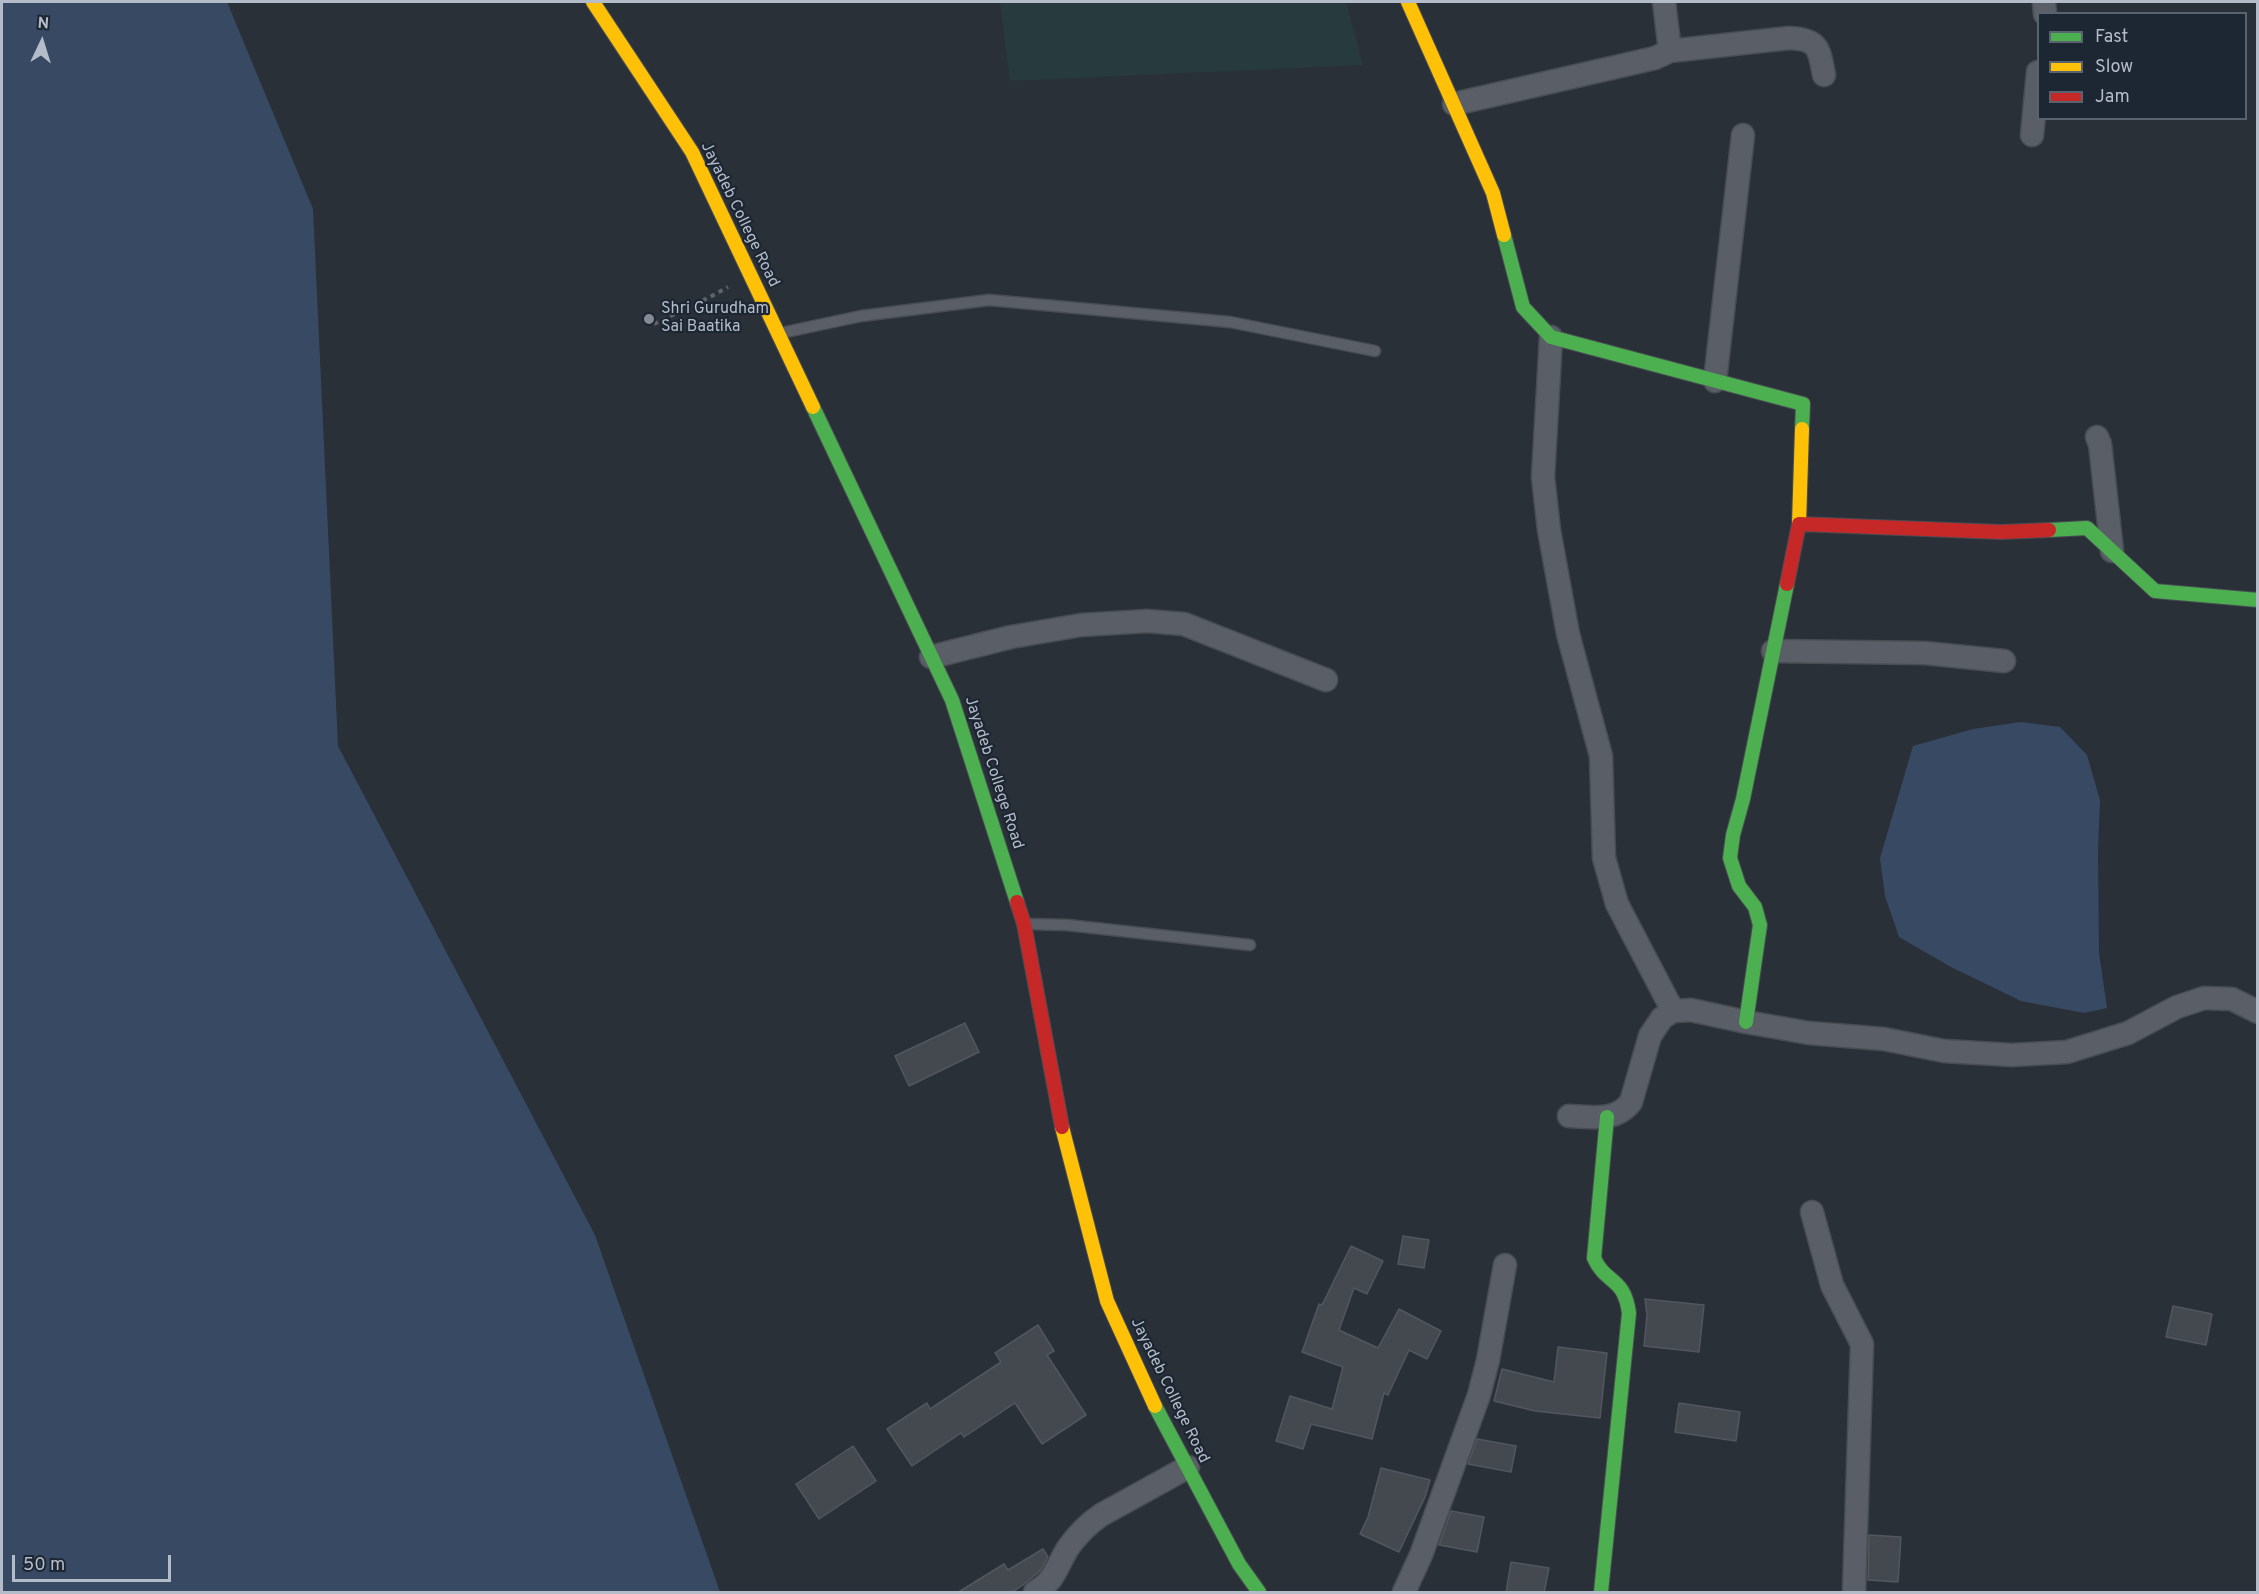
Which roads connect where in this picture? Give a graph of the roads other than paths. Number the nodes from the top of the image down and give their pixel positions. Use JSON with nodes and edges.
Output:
{"nodes":[{"id":1,"x":593,"y":2,"type":"edge"},
{"id":2,"x":1408,"y":2,"type":"edge"},
{"id":3,"x":1664,"y":2,"type":"edge"},
{"id":4,"x":1670,"y":51,"type":"junction"},
{"id":5,"x":1824,"y":75,"type":"dead end"},
{"id":6,"x":2037,"y":82,"type":"edge"},
{"id":7,"x":1454,"y":104,"type":"junction"},
{"id":8,"x":1743,"y":135,"type":"dead end"},
{"id":9,"x":2032,"y":135,"type":"dead end"},
{"id":10,"x":778,"y":333,"type":"junction"},
{"id":11,"x":1551,"y":337,"type":"junction"},
{"id":12,"x":1375,"y":351,"type":"dead end"},
{"id":13,"x":1715,"y":381,"type":"junction"},
{"id":14,"x":2097,"y":437,"type":"dead end"},
{"id":15,"x":1800,"y":524,"type":"junction"},
{"id":16,"x":2112,"y":550,"type":"junction"},
{"id":17,"x":2258,"y":600,"type":"edge"},
{"id":18,"x":1773,"y":651,"type":"junction"},
{"id":19,"x":931,"y":657,"type":"junction"},
{"id":20,"x":2004,"y":661,"type":"dead end"},
{"id":21,"x":1326,"y":680,"type":"dead end"},
{"id":22,"x":1024,"y":924,"type":"junction"},
{"id":23,"x":1250,"y":945,"type":"dead end"},
{"id":24,"x":1673,"y":1011,"type":"junction"},
{"id":25,"x":2258,"y":1012,"type":"edge"},
{"id":26,"x":1746,"y":1022,"type":"junction"},
{"id":27,"x":1569,"y":1116,"type":"dead end"},
{"id":28,"x":1607,"y":1117,"type":"junction"},
{"id":29,"x":1812,"y":1212,"type":"dead end"},
{"id":30,"x":1505,"y":1265,"type":"dead end"},
{"id":31,"x":1188,"y":1467,"type":"junction"},
{"id":32,"x":1035,"y":1593,"type":"edge"},
{"id":33,"x":1259,"y":1593,"type":"edge"},
{"id":34,"x":1404,"y":1593,"type":"edge"},
{"id":35,"x":1601,"y":1593,"type":"edge"},
{"id":36,"x":1854,"y":1593,"type":"edge"}],
"edges":[{"from":1,"to":10,"type":"street","name":"Jayadeb College Road"},
{"from":2,"to":7,"type":"street"},
{"from":3,"to":4,"type":"street"},
{"from":4,"to":5,"type":"street"},
{"from":4,"to":7,"type":"street"},
{"from":6,"to":9,"type":"street"},
{"from":7,"to":11,"type":"street"},
{"from":8,"to":13,"type":"street"},
{"from":10,"to":12,"type":"lane"},
{"from":10,"to":19,"type":"street","name":"Jayadeb College Road"},
{"from":11,"to":13,"type":"street"},
{"from":11,"to":24,"type":"street"},
{"from":13,"to":15,"type":"street"},
{"from":14,"to":16,"type":"street"},
{"from":15,"to":16,"type":"street"},
{"from":15,"to":18,"type":"street"},
{"from":16,"to":17,"type":"street"},
{"from":18,"to":20,"type":"street"},
{"from":18,"to":26,"type":"street"},
{"from":19,"to":21,"type":"street"},
{"from":19,"to":22,"type":"street","name":"Jayadeb College Road"},
{"from":22,"to":23,"type":"lane"},
{"from":22,"to":31,"type":"street","name":"Jayadeb College Road"},
{"from":24,"to":26,"type":"street"},
{"from":24,"to":28,"type":"street"},
{"from":25,"to":26,"type":"street"},
{"from":27,"to":28,"type":"street"},
{"from":28,"to":35,"type":"street"},
{"from":29,"to":36,"type":"street"},
{"from":30,"to":34,"type":"street"},
{"from":31,"to":32,"type":"street"},
{"from":31,"to":33,"type":"street","name":"Jayadeb College Road"}]}
